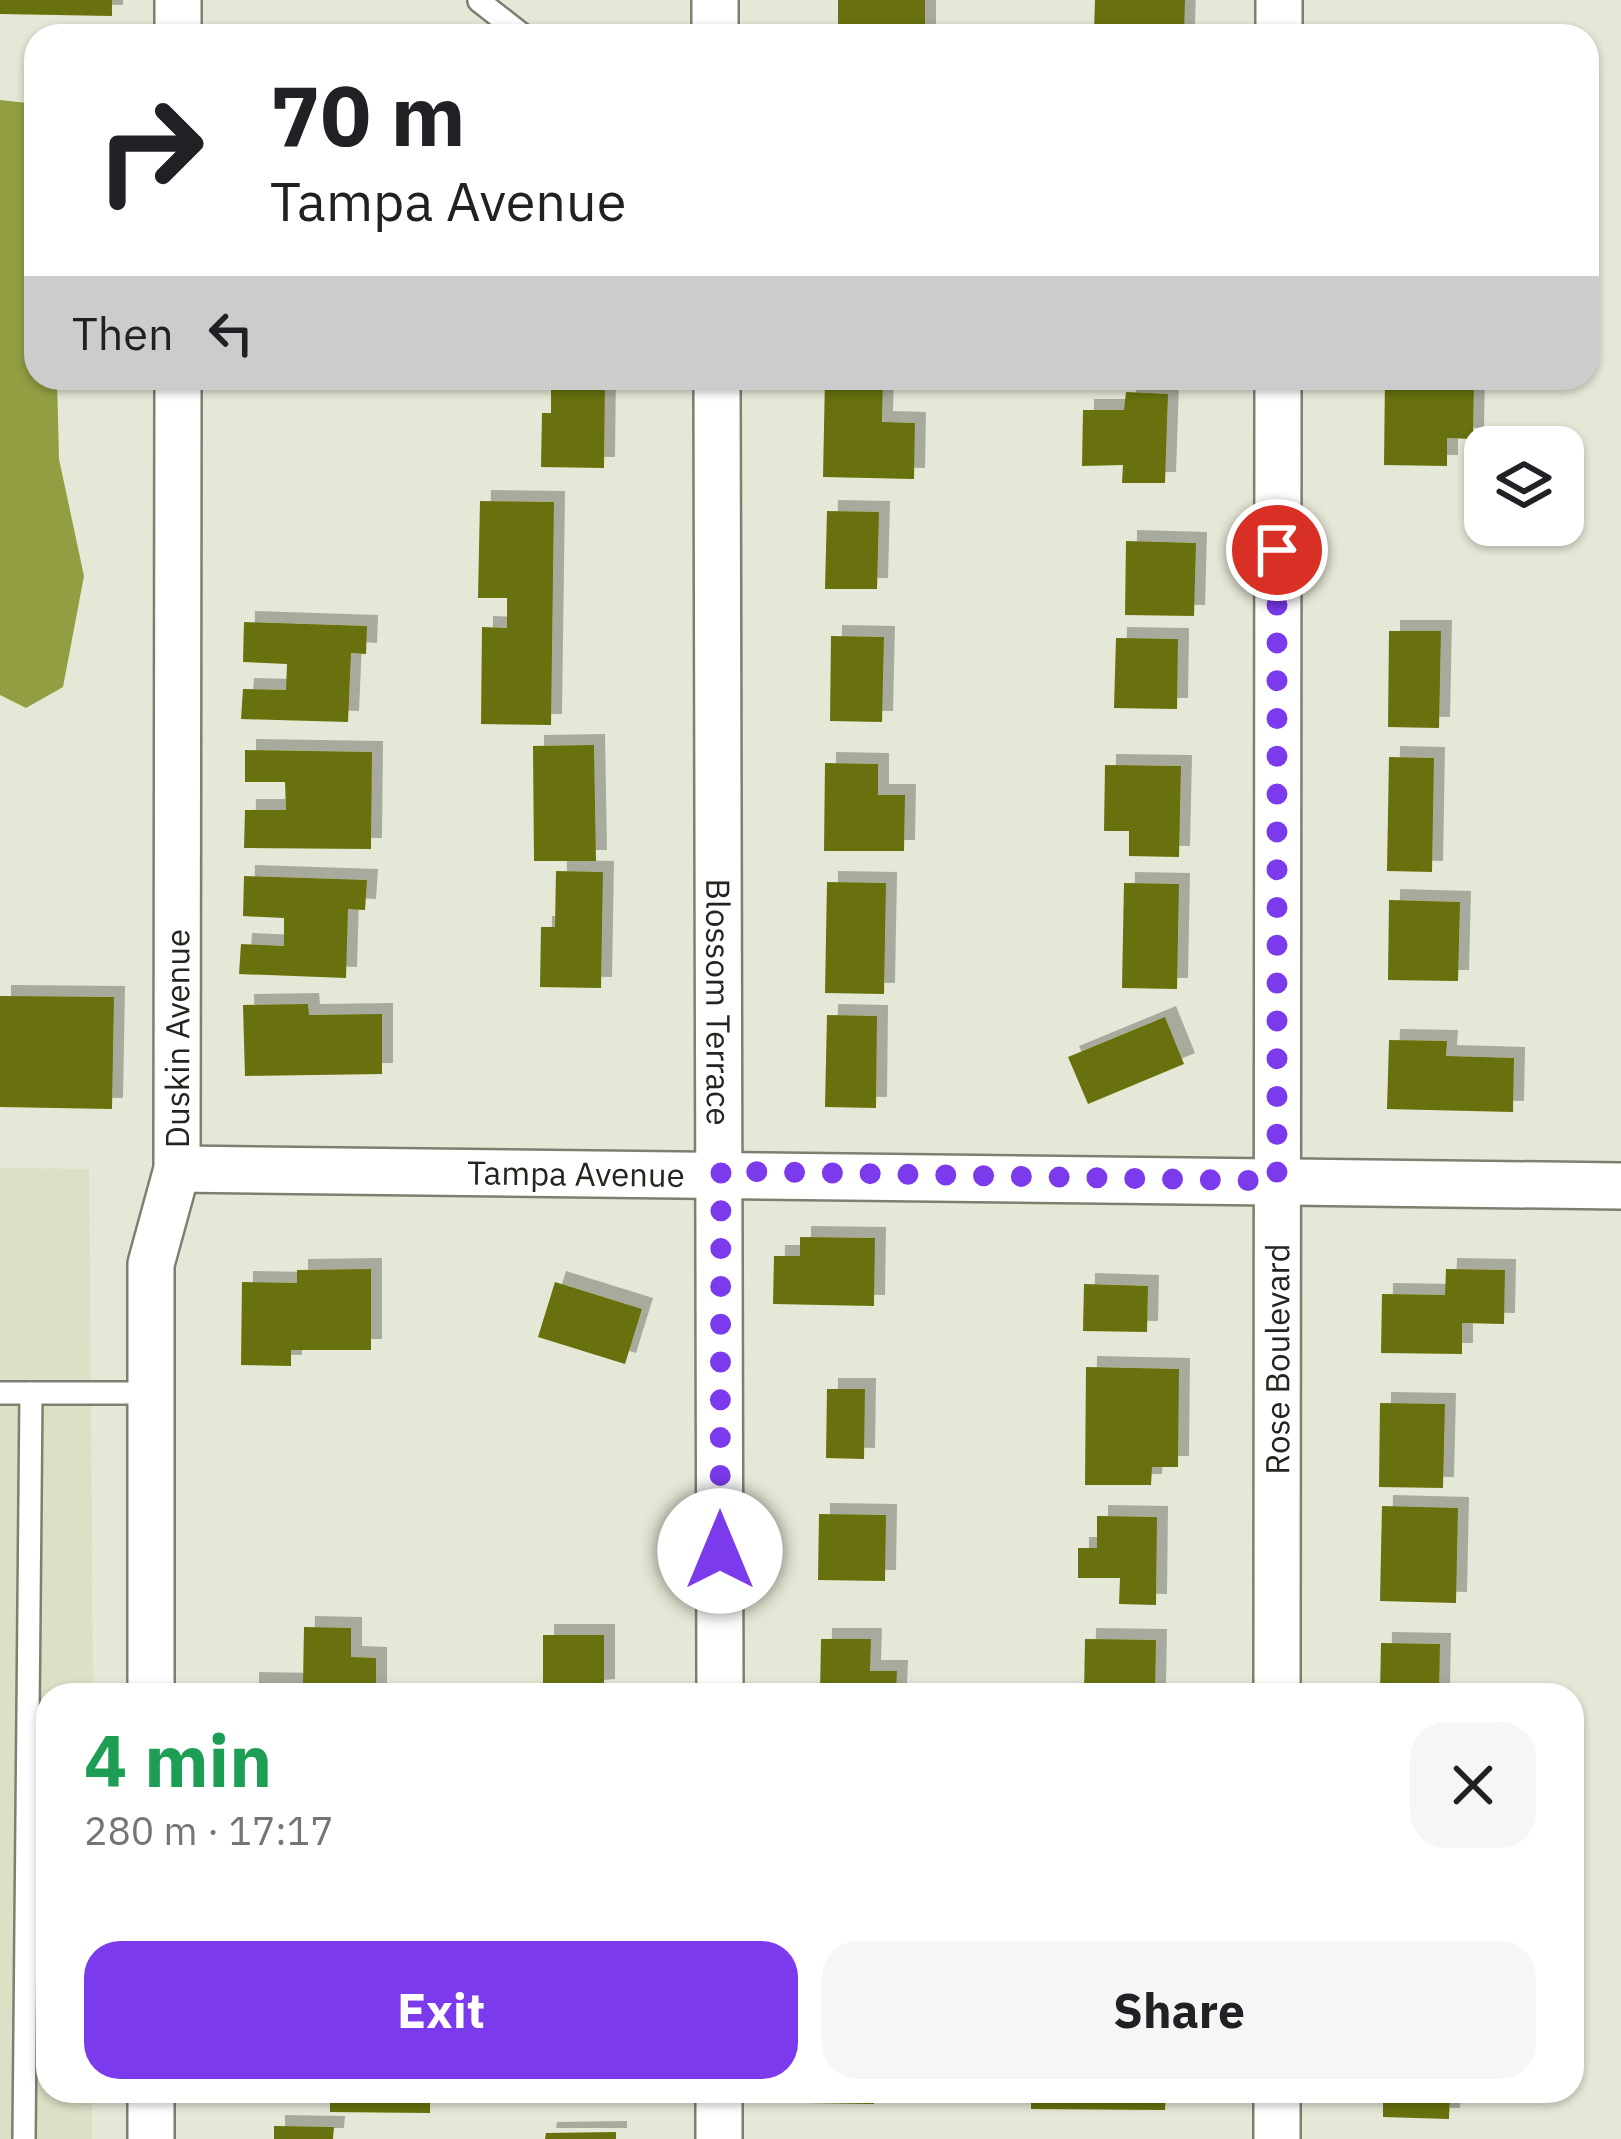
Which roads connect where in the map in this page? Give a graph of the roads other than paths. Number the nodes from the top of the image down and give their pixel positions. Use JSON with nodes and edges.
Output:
{"nodes":[{"id":1,"x":479,"y":1,"type":"edge"},
{"id":2,"x":509,"y":24,"type":"edge"},
{"id":3,"x":178,"y":390,"type":"edge"},
{"id":4,"x":717,"y":390,"type":"edge"},
{"id":5,"x":1278,"y":390,"type":"edge"},
{"id":6,"x":177,"y":1168,"type":"junction"},
{"id":7,"x":721,"y":1171,"type":"junction"},
{"id":8,"x":1277,"y":1181,"type":"junction"},
{"id":9,"x":1621,"y":1186,"type":"edge"},
{"id":10,"x":0,"y":1393,"type":"edge"},
{"id":11,"x":31,"y":1393,"type":"junction"},
{"id":12,"x":151,"y":1393,"type":"junction"},
{"id":13,"x":151,"y":1683,"type":"edge"},
{"id":14,"x":720,"y":1683,"type":"edge"},
{"id":15,"x":1277,"y":1683,"type":"edge"},
{"id":16,"x":151,"y":2103,"type":"edge"},
{"id":17,"x":719,"y":2103,"type":"edge"},
{"id":18,"x":1277,"y":2103,"type":"edge"},
{"id":19,"x":24,"y":2139,"type":"edge"},
{"id":20,"x":151,"y":2139,"type":"edge"},
{"id":21,"x":719,"y":2139,"type":"edge"},
{"id":22,"x":1277,"y":2139,"type":"edge"}],
"edges":[{"from":1,"to":2,"type":"lane"},
{"from":3,"to":6,"type":"street","name":"Duskin Avenue"},
{"from":4,"to":7,"type":"street","name":"Blossom Terrace"},
{"from":5,"to":8,"type":"street","name":"Rose Boulevard"},
{"from":6,"to":7,"type":"street","name":"Tampa Avenue"},
{"from":6,"to":12,"type":"street","name":"Duskin Avenue"},
{"from":7,"to":8,"type":"street","name":"Tampa Avenue"},
{"from":7,"to":14,"type":"street","name":"Blossom Terrace"},
{"from":8,"to":9,"type":"street","name":"Tampa Avenue"},
{"from":8,"to":15,"type":"street","name":"Rose Boulevard"},
{"from":10,"to":11,"type":"lane"},
{"from":11,"to":12,"type":"lane"},
{"from":11,"to":19,"type":"lane"},
{"from":12,"to":13,"type":"street","name":"Duskin Avenue"},
{"from":16,"to":20,"type":"street"},
{"from":17,"to":21,"type":"street"},
{"from":18,"to":22,"type":"street"}]}
